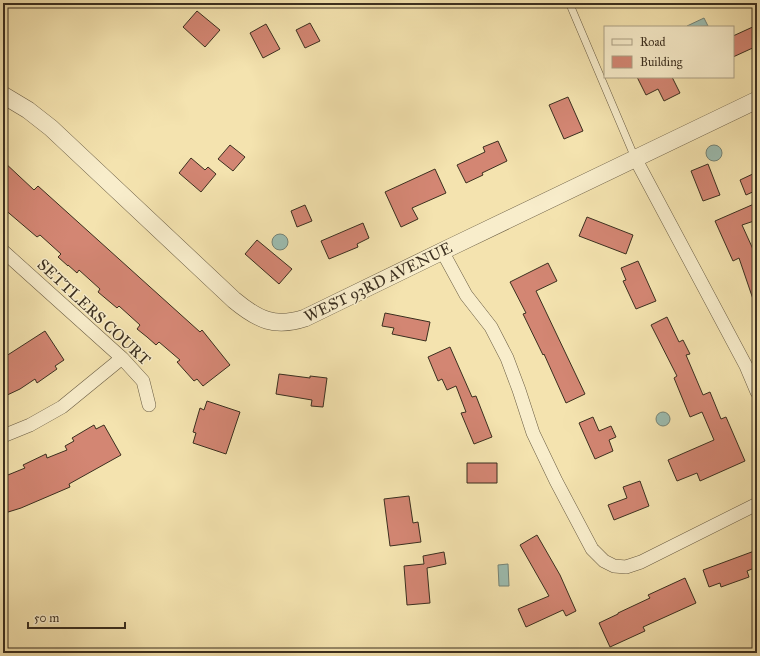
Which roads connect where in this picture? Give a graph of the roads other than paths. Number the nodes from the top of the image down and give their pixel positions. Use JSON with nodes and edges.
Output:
{"nodes":[{"id":1,"x":571,"y":3,"type":"edge"},
{"id":2,"x":3,"y":96,"type":"edge"},
{"id":3,"x":757,"y":100,"type":"edge"},
{"id":4,"x":635,"y":158,"type":"junction"},
{"id":5,"x":3,"y":251,"type":"edge"},
{"id":6,"x":442,"y":251,"type":"junction"},
{"id":7,"x":122,"y":358,"type":"junction"},
{"id":8,"x":757,"y":392,"type":"edge"},
{"id":9,"x":150,"y":405,"type":"dead end"},
{"id":10,"x":3,"y":436,"type":"edge"},
{"id":11,"x":757,"y":504,"type":"edge"}],
"edges":[{"from":1,"to":4,"type":"lane"},
{"from":2,"to":6,"type":"street","name":"WEST 93RD AVENUE"},
{"from":3,"to":4,"type":"street","name":"WEST 93RD AVENUE"},
{"from":4,"to":6,"type":"street","name":"WEST 93RD AVENUE"},
{"from":4,"to":8,"type":"street"},
{"from":5,"to":7,"type":"street","name":"SETTLERS COURT"},
{"from":6,"to":11,"type":"street"},
{"from":7,"to":9,"type":"street","name":"SETTLERS COURT"},
{"from":7,"to":10,"type":"street"}]}
